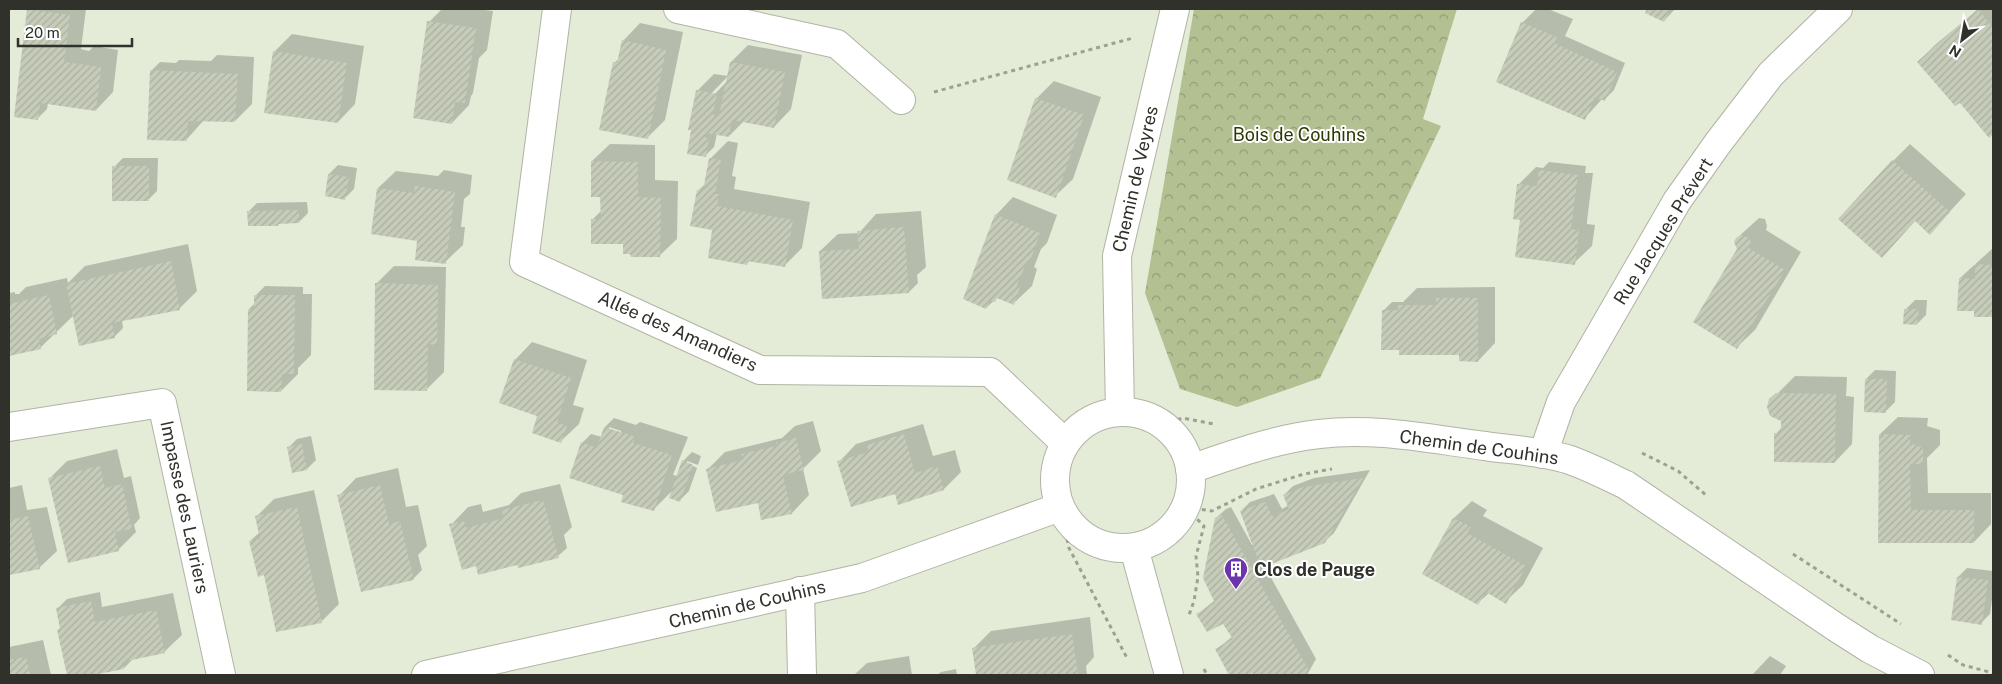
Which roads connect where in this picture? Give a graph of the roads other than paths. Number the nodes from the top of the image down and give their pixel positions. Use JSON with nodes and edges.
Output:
{"nodes":[{"id":1,"x":557,"y":9,"type":"edge"},
{"id":2,"x":678,"y":9,"type":"edge"},
{"id":3,"x":1838,"y":9,"type":"edge"},
{"id":4,"x":1172,"y":19,"type":"edge"},
{"id":5,"x":901,"y":100,"type":"road end"},
{"id":6,"x":1120,"y":412,"type":"junction"},
{"id":7,"x":9,"y":427,"type":"edge"},
{"id":8,"x":1065,"y":443,"type":"junction"},
{"id":9,"x":1544,"y":454,"type":"junction"},
{"id":10,"x":1190,"y":469,"type":"junction"},
{"id":11,"x":1060,"y":506,"type":"junction"},
{"id":12,"x":1134,"y":548,"type":"junction"},
{"id":13,"x":800,"y":591,"type":"junction"},
{"id":14,"x":221,"y":675,"type":"edge"},
{"id":15,"x":426,"y":675,"type":"edge"},
{"id":16,"x":802,"y":675,"type":"edge"},
{"id":17,"x":1170,"y":675,"type":"edge"},
{"id":18,"x":1920,"y":675,"type":"edge"}],
"edges":[{"from":1,"to":8,"type":"street","name":"Allée des Amandiers"},
{"from":2,"to":5,"type":"street"},
{"from":3,"to":9,"type":"street","name":"Rue Jacques Prévert"},
{"from":4,"to":6,"type":"street","name":"Chemin de Veyres"},
{"from":6,"to":8,"type":"street"},
{"from":6,"to":10,"type":"street"},
{"from":7,"to":14,"type":"street","name":"Impasse des Lauriers"},
{"from":8,"to":11,"type":"street"},
{"from":9,"to":10,"type":"street","name":"Chemin de Couhins"},
{"from":9,"to":18,"type":"street","name":"Chemin de Couhins"},
{"from":10,"to":12,"type":"street"},
{"from":11,"to":12,"type":"street"},
{"from":11,"to":13,"type":"street","name":"Chemin de Couhins"},
{"from":12,"to":17,"type":"street"},
{"from":13,"to":15,"type":"street","name":"Chemin de Couhins"},
{"from":13,"to":16,"type":"street"}]}
